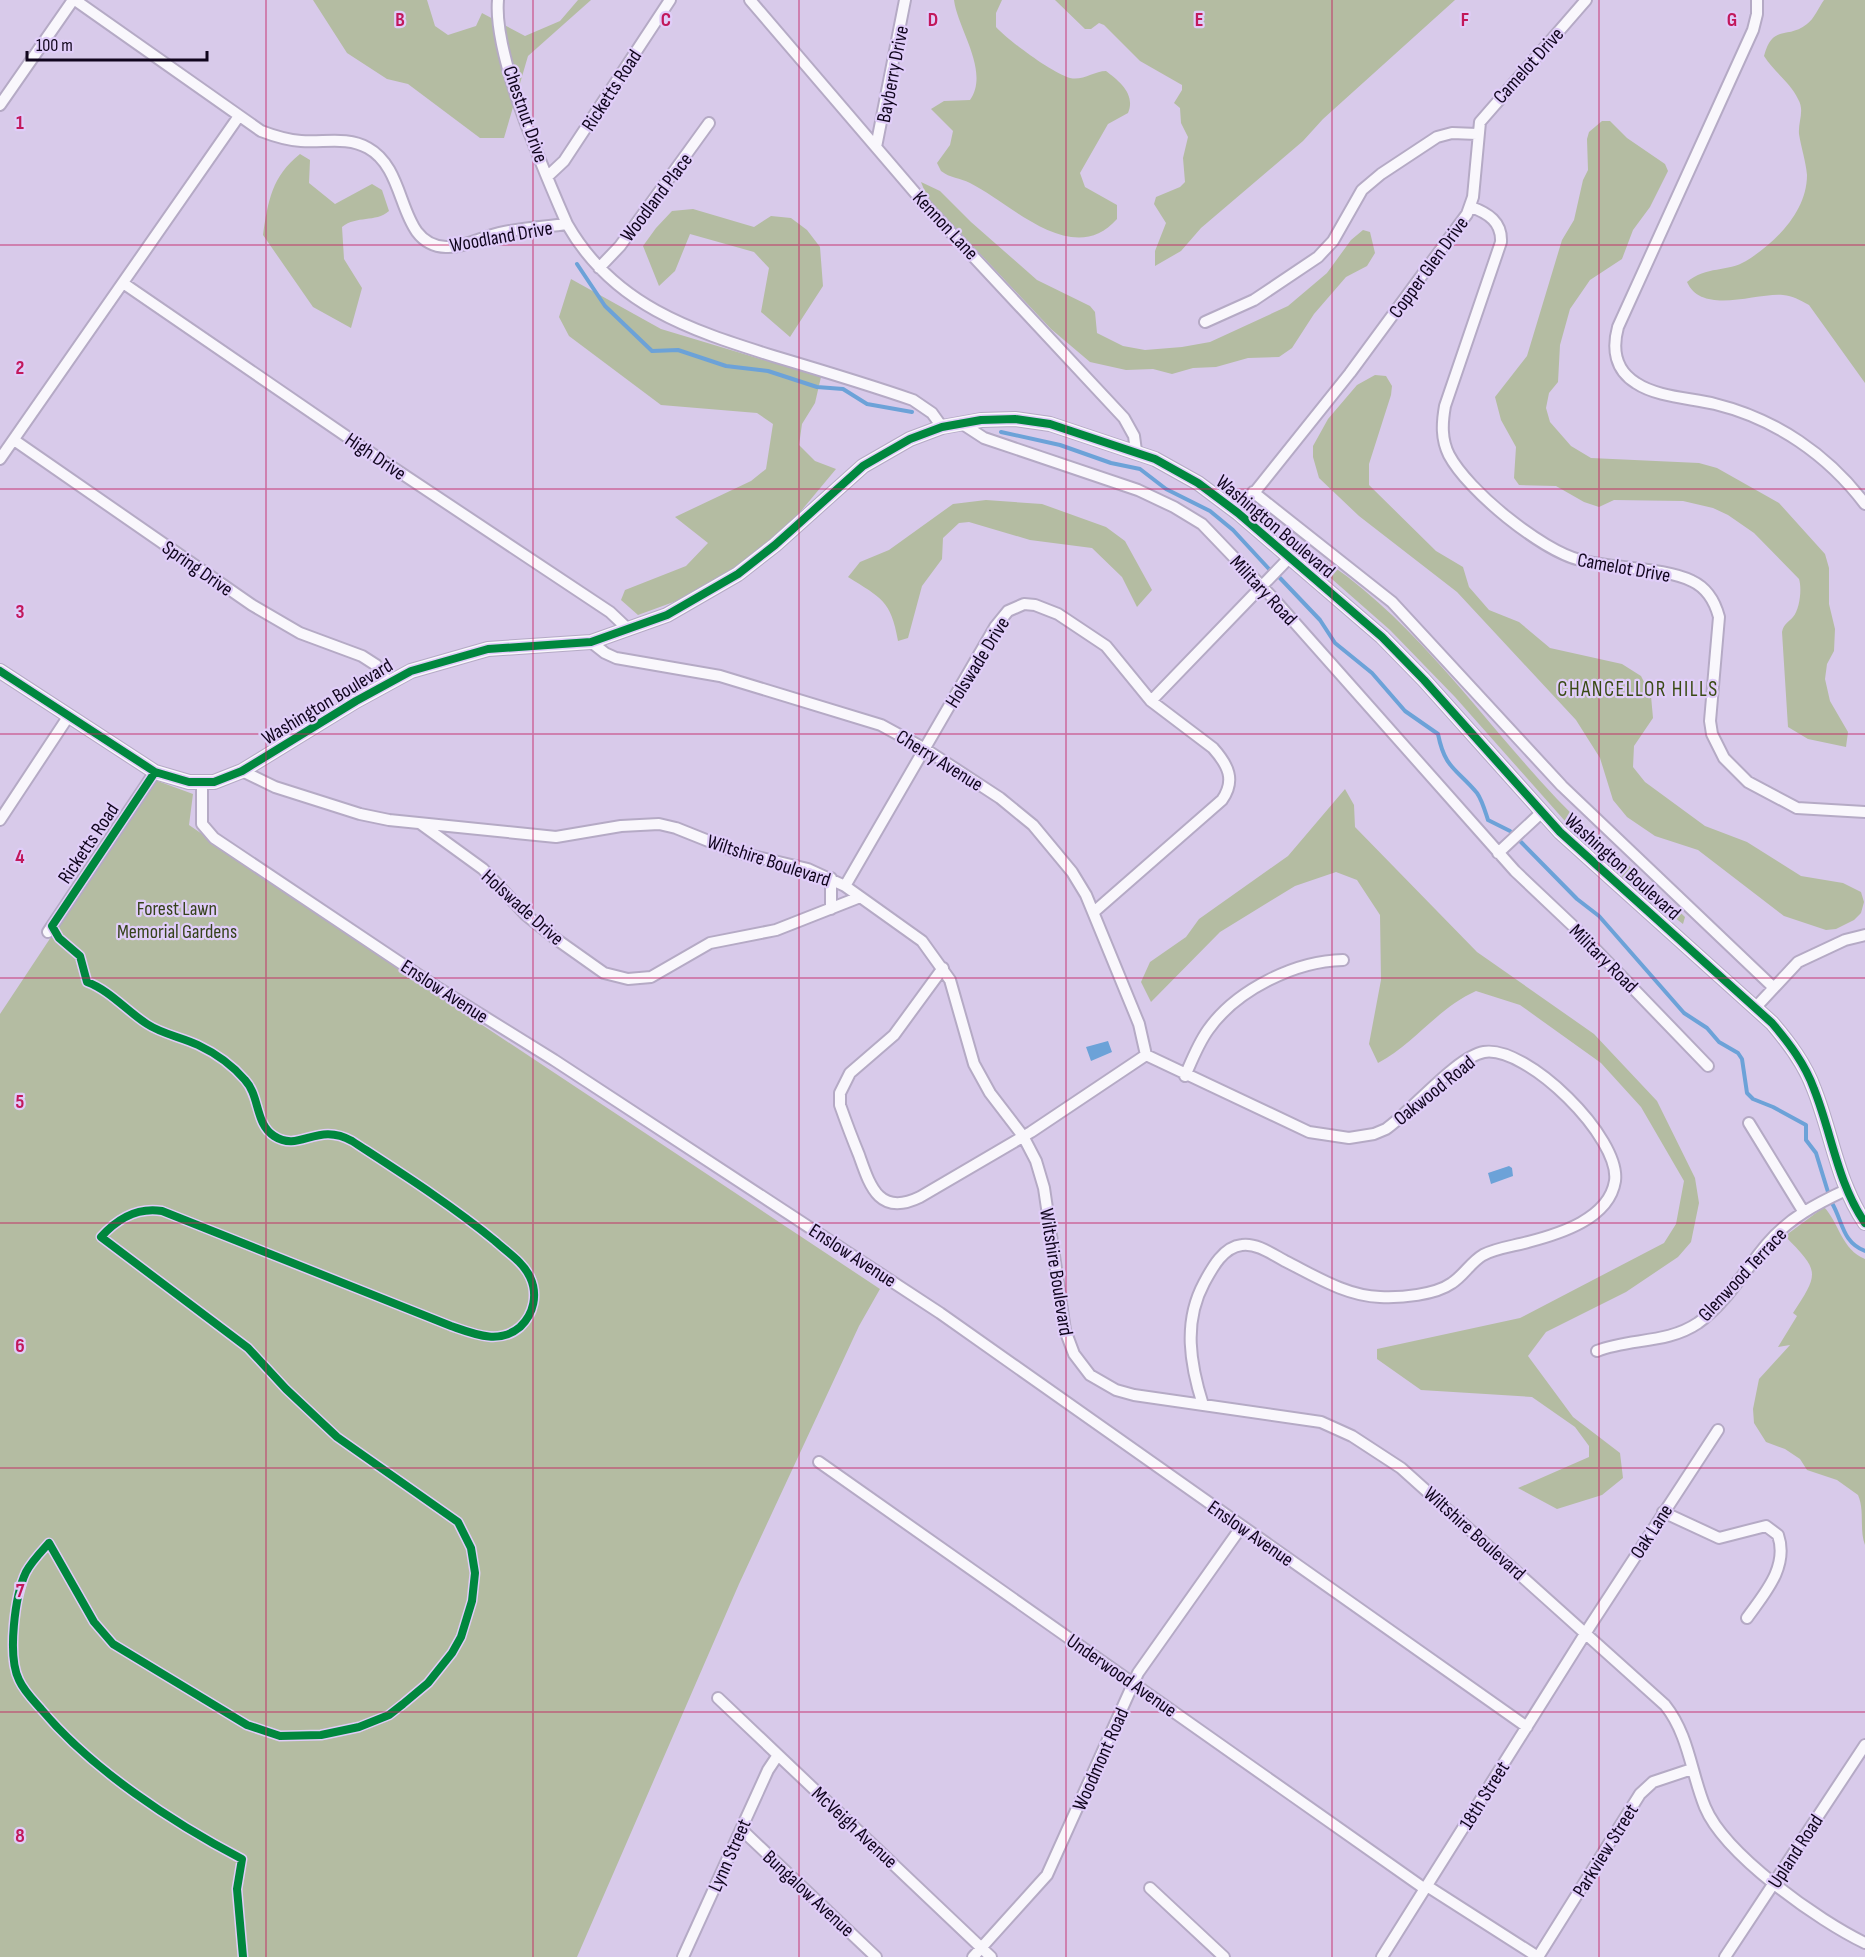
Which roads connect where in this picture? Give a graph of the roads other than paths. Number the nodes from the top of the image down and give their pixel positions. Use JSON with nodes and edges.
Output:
{"nodes":[{"id":1,"x":74,"y":0,"type":"edge"},
{"id":2,"x":498,"y":0,"type":"edge"},
{"id":3,"x":670,"y":0,"type":"edge"},
{"id":4,"x":750,"y":0,"type":"edge"},
{"id":5,"x":905,"y":0,"type":"edge"},
{"id":6,"x":1586,"y":0,"type":"edge"},
{"id":7,"x":1757,"y":0,"type":"edge"},
{"id":8,"x":0,"y":105,"type":"edge"},
{"id":9,"x":239,"y":116,"type":"junction"},
{"id":10,"x":709,"y":123,"type":"dead end"},
{"id":11,"x":1477,"y":134,"type":"junction"},
{"id":12,"x":876,"y":147,"type":"junction"},
{"id":13,"x":548,"y":176,"type":"junction"},
{"id":14,"x":1471,"y":207,"type":"junction"},
{"id":15,"x":567,"y":224,"type":"junction"},
{"id":16,"x":599,"y":268,"type":"junction"},
{"id":17,"x":123,"y":283,"type":"junction"},
{"id":18,"x":1205,"y":322,"type":"dead end"},
{"id":19,"x":961,"y":423,"type":"junction"},
{"id":20,"x":942,"y":427,"type":"junction"},
{"id":21,"x":14,"y":440,"type":"junction"},
{"id":22,"x":1136,"y":451,"type":"junction"},
{"id":23,"x":0,"y":459,"type":"edge"},
{"id":24,"x":1253,"y":492,"type":"junction"},
{"id":25,"x":1865,"y":504,"type":"edge"},
{"id":26,"x":1238,"y":513,"type":"junction"},
{"id":27,"x":1290,"y":557,"type":"junction"},
{"id":28,"x":1262,"y":587,"type":"junction"},
{"id":29,"x":628,"y":629,"type":"junction"},
{"id":30,"x":591,"y":642,"type":"junction"},
{"id":31,"x":0,"y":671,"type":"edge"},
{"id":32,"x":388,"y":682,"type":"junction"},
{"id":33,"x":1151,"y":700,"type":"junction"},
{"id":34,"x":69,"y":717,"type":"junction"},
{"id":35,"x":925,"y":749,"type":"junction"},
{"id":36,"x":242,"y":771,"type":"junction"},
{"id":37,"x":155,"y":772,"type":"junction"},
{"id":38,"x":202,"y":783,"type":"junction"},
{"id":39,"x":1865,"y":812,"type":"edge"},
{"id":40,"x":1541,"y":813,"type":"junction"},
{"id":41,"x":0,"y":820,"type":"edge"},
{"id":42,"x":421,"y":823,"type":"junction"},
{"id":43,"x":1498,"y":853,"type":"junction"},
{"id":44,"x":831,"y":878,"type":"junction"},
{"id":45,"x":845,"y":886,"type":"junction"},
{"id":46,"x":860,"y":897,"type":"junction"},
{"id":47,"x":831,"y":909,"type":"junction"},
{"id":48,"x":1095,"y":911,"type":"junction"},
{"id":49,"x":48,"y":932,"type":"dead end"},
{"id":50,"x":1865,"y":935,"type":"edge"},
{"id":51,"x":1344,"y":960,"type":"dead end"},
{"id":52,"x":943,"y":968,"type":"junction"},
{"id":53,"x":1773,"y":987,"type":"junction"},
{"id":54,"x":1756,"y":1007,"type":"junction"},
{"id":55,"x":1146,"y":1055,"type":"junction"},
{"id":56,"x":1708,"y":1066,"type":"dead end"},
{"id":57,"x":1185,"y":1076,"type":"junction"},
{"id":58,"x":1749,"y":1123,"type":"dead end"},
{"id":59,"x":1023,"y":1136,"type":"junction"},
{"id":60,"x":1846,"y":1190,"type":"junction"},
{"id":61,"x":1803,"y":1211,"type":"junction"},
{"id":62,"x":1865,"y":1223,"type":"edge"},
{"id":63,"x":1597,"y":1351,"type":"dead end"},
{"id":64,"x":1203,"y":1405,"type":"junction"},
{"id":65,"x":1718,"y":1430,"type":"dead end"},
{"id":66,"x":819,"y":1462,"type":"dead end"},
{"id":67,"x":1663,"y":1512,"type":"junction"},
{"id":68,"x":1242,"y":1526,"type":"junction"},
{"id":69,"x":1747,"y":1618,"type":"dead end"},
{"id":70,"x":1586,"y":1633,"type":"junction"},
{"id":71,"x":1134,"y":1683,"type":"junction"},
{"id":72,"x":718,"y":1698,"type":"dead end"},
{"id":73,"x":1527,"y":1727,"type":"junction"},
{"id":74,"x":1865,"y":1744,"type":"edge"},
{"id":75,"x":778,"y":1755,"type":"junction"},
{"id":76,"x":1692,"y":1769,"type":"junction"},
{"id":77,"x":741,"y":1829,"type":"junction"},
{"id":78,"x":1775,"y":1883,"type":"junction"},
{"id":79,"x":1150,"y":1888,"type":"dead end"},
{"id":80,"x":1426,"y":1888,"type":"junction"},
{"id":81,"x":1865,"y":1943,"type":"edge"},
{"id":82,"x":981,"y":1948,"type":"junction"},
{"id":83,"x":683,"y":1957,"type":"edge"},
{"id":84,"x":876,"y":1957,"type":"edge"},
{"id":85,"x":973,"y":1957,"type":"edge"},
{"id":86,"x":992,"y":1957,"type":"edge"},
{"id":87,"x":1224,"y":1957,"type":"edge"},
{"id":88,"x":1382,"y":1957,"type":"edge"},
{"id":89,"x":1538,"y":1957,"type":"edge"},
{"id":90,"x":1725,"y":1957,"type":"edge"}],
"edges":[{"from":1,"to":8,"type":"street"},
{"from":1,"to":9,"type":"street","name":"Woodland Drive"},
{"from":2,"to":13,"type":"street","name":"Chestnut Drive"},
{"from":3,"to":13,"type":"street","name":"Ricketts Road"},
{"from":4,"to":12,"type":"street","name":"Kennon Lane"},
{"from":5,"to":12,"type":"street","name":"Bayberry Drive"},
{"from":6,"to":11,"type":"street","name":"Camelot Drive"},
{"from":7,"to":25,"type":"street"},
{"from":9,"to":15,"type":"street","name":"Woodland Drive"},
{"from":9,"to":17,"type":"street"},
{"from":10,"to":16,"type":"street","name":"Woodland Place"},
{"from":11,"to":14,"type":"street","name":"Copper Glen Drive"},
{"from":11,"to":18,"type":"street"},
{"from":12,"to":22,"type":"street","name":"Kennon Lane"},
{"from":13,"to":15,"type":"street","name":"Chestnut Drive"},
{"from":14,"to":24,"type":"street","name":"Copper Glen Drive"},
{"from":14,"to":39,"type":"street","name":"Camelot Drive"},
{"from":15,"to":16,"type":"street","name":"Woodland Drive"},
{"from":16,"to":20,"type":"street","name":"Woodland Drive"},
{"from":17,"to":21,"type":"street"},
{"from":17,"to":29,"type":"street","name":"High Drive"},
{"from":19,"to":20,"type":"street","name":"Washington Boulevard"},
{"from":19,"to":22,"type":"street","name":"Washington Boulevard"},
{"from":19,"to":28,"type":"street","name":"Military Road"},
{"from":20,"to":29,"type":"street","name":"Washington Boulevard"},
{"from":21,"to":23,"type":"street"},
{"from":21,"to":32,"type":"street","name":"Spring Drive"},
{"from":22,"to":26,"type":"street","name":"Washington Boulevard"},
{"from":24,"to":26,"type":"street","name":"Copper Glen Drive"},
{"from":24,"to":53,"type":"street","name":"Washington Boulevard"},
{"from":26,"to":27,"type":"street","name":"Washington Boulevard"},
{"from":27,"to":28,"type":"street"},
{"from":27,"to":40,"type":"street","name":"Washington Boulevard"},
{"from":28,"to":33,"type":"street"},
{"from":28,"to":43,"type":"street","name":"Military Road"},
{"from":29,"to":30,"type":"street","name":"Washington Boulevard"},
{"from":30,"to":32,"type":"street","name":"Washington Boulevard"},
{"from":30,"to":35,"type":"street","name":"Cherry Avenue"},
{"from":31,"to":34,"type":"street","name":"Washington Boulevard"},
{"from":32,"to":36,"type":"street","name":"Washington Boulevard"},
{"from":33,"to":35,"type":"street","name":"Holswade Drive"},
{"from":33,"to":48,"type":"street","name":"Holswade Drive"},
{"from":34,"to":37,"type":"street","name":"Washington Boulevard"},
{"from":34,"to":41,"type":"street"},
{"from":35,"to":45,"type":"street","name":"Holswade Drive"},
{"from":35,"to":48,"type":"street","name":"Cherry Avenue"},
{"from":36,"to":38,"type":"street","name":"Washington Boulevard"},
{"from":36,"to":42,"type":"street","name":"Wiltshire Boulevard"},
{"from":37,"to":38,"type":"street","name":"Washington Boulevard"},
{"from":37,"to":49,"type":"street","name":"Ricketts Road"},
{"from":38,"to":68,"type":"street","name":"Enslow Avenue"},
{"from":40,"to":43,"type":"street"},
{"from":40,"to":54,"type":"street","name":"Washington Boulevard"},
{"from":42,"to":44,"type":"street","name":"Wiltshire Boulevard"},
{"from":42,"to":47,"type":"street","name":"Holswade Drive"},
{"from":43,"to":56,"type":"street","name":"Military Road"},
{"from":44,"to":45,"type":"street","name":"Wiltshire Boulevard"},
{"from":44,"to":47,"type":"street"},
{"from":45,"to":46,"type":"street","name":"Wiltshire Boulevard"},
{"from":46,"to":47,"type":"street","name":"Holswade Drive"},
{"from":46,"to":52,"type":"street","name":"Wiltshire Boulevard"},
{"from":48,"to":55,"type":"street","name":"Cherry Avenue"},
{"from":50,"to":53,"type":"street"},
{"from":51,"to":57,"type":"street"},
{"from":52,"to":59,"type":"street","name":"Wiltshire Boulevard"},
{"from":52,"to":59,"type":"street"},
{"from":53,"to":54,"type":"street"},
{"from":54,"to":60,"type":"street","name":"Washington Boulevard"},
{"from":55,"to":57,"type":"street","name":"Oakwood Road"},
{"from":55,"to":59,"type":"street"},
{"from":57,"to":64,"type":"street","name":"Oakwood Road"},
{"from":58,"to":61,"type":"street"},
{"from":59,"to":64,"type":"street","name":"Wiltshire Boulevard"},
{"from":60,"to":61,"type":"street","name":"Glenwood Terrace"},
{"from":60,"to":62,"type":"street","name":"Washington Boulevard"},
{"from":61,"to":63,"type":"street","name":"Glenwood Terrace"},
{"from":64,"to":70,"type":"street","name":"Wiltshire Boulevard"},
{"from":65,"to":67,"type":"street","name":"Oak Lane"},
{"from":66,"to":71,"type":"street","name":"Underwood Avenue"},
{"from":67,"to":69,"type":"street"},
{"from":67,"to":70,"type":"street","name":"Oak Lane"},
{"from":68,"to":71,"type":"street","name":"Woodmont Road"},
{"from":68,"to":73,"type":"street","name":"Enslow Avenue"},
{"from":70,"to":73,"type":"street","name":"18th Street"},
{"from":70,"to":76,"type":"street","name":"Wiltshire Boulevard"},
{"from":71,"to":80,"type":"street","name":"Underwood Avenue"},
{"from":71,"to":82,"type":"street","name":"Woodmont Road"},
{"from":72,"to":75,"type":"street","name":"McVeigh Avenue"},
{"from":73,"to":80,"type":"street","name":"18th Street"},
{"from":74,"to":78,"type":"street","name":"Upland Road"},
{"from":75,"to":77,"type":"street","name":"Lynn Street"},
{"from":75,"to":82,"type":"street","name":"McVeigh Avenue"},
{"from":76,"to":78,"type":"street","name":"Wiltshire Boulevard"},
{"from":76,"to":89,"type":"street","name":"Parkview Street"},
{"from":77,"to":83,"type":"street","name":"Lynn Street"},
{"from":77,"to":84,"type":"street","name":"Bungalow Avenue"},
{"from":78,"to":81,"type":"street","name":"Wiltshire Boulevard"},
{"from":78,"to":90,"type":"street","name":"Upland Road"},
{"from":79,"to":87,"type":"street"},
{"from":80,"to":88,"type":"street","name":"18th Street"},
{"from":80,"to":89,"type":"street","name":"Underwood Avenue"},
{"from":82,"to":85,"type":"street","name":"Woodmont Road"},
{"from":82,"to":86,"type":"street","name":"McVeigh Avenue"}]}
